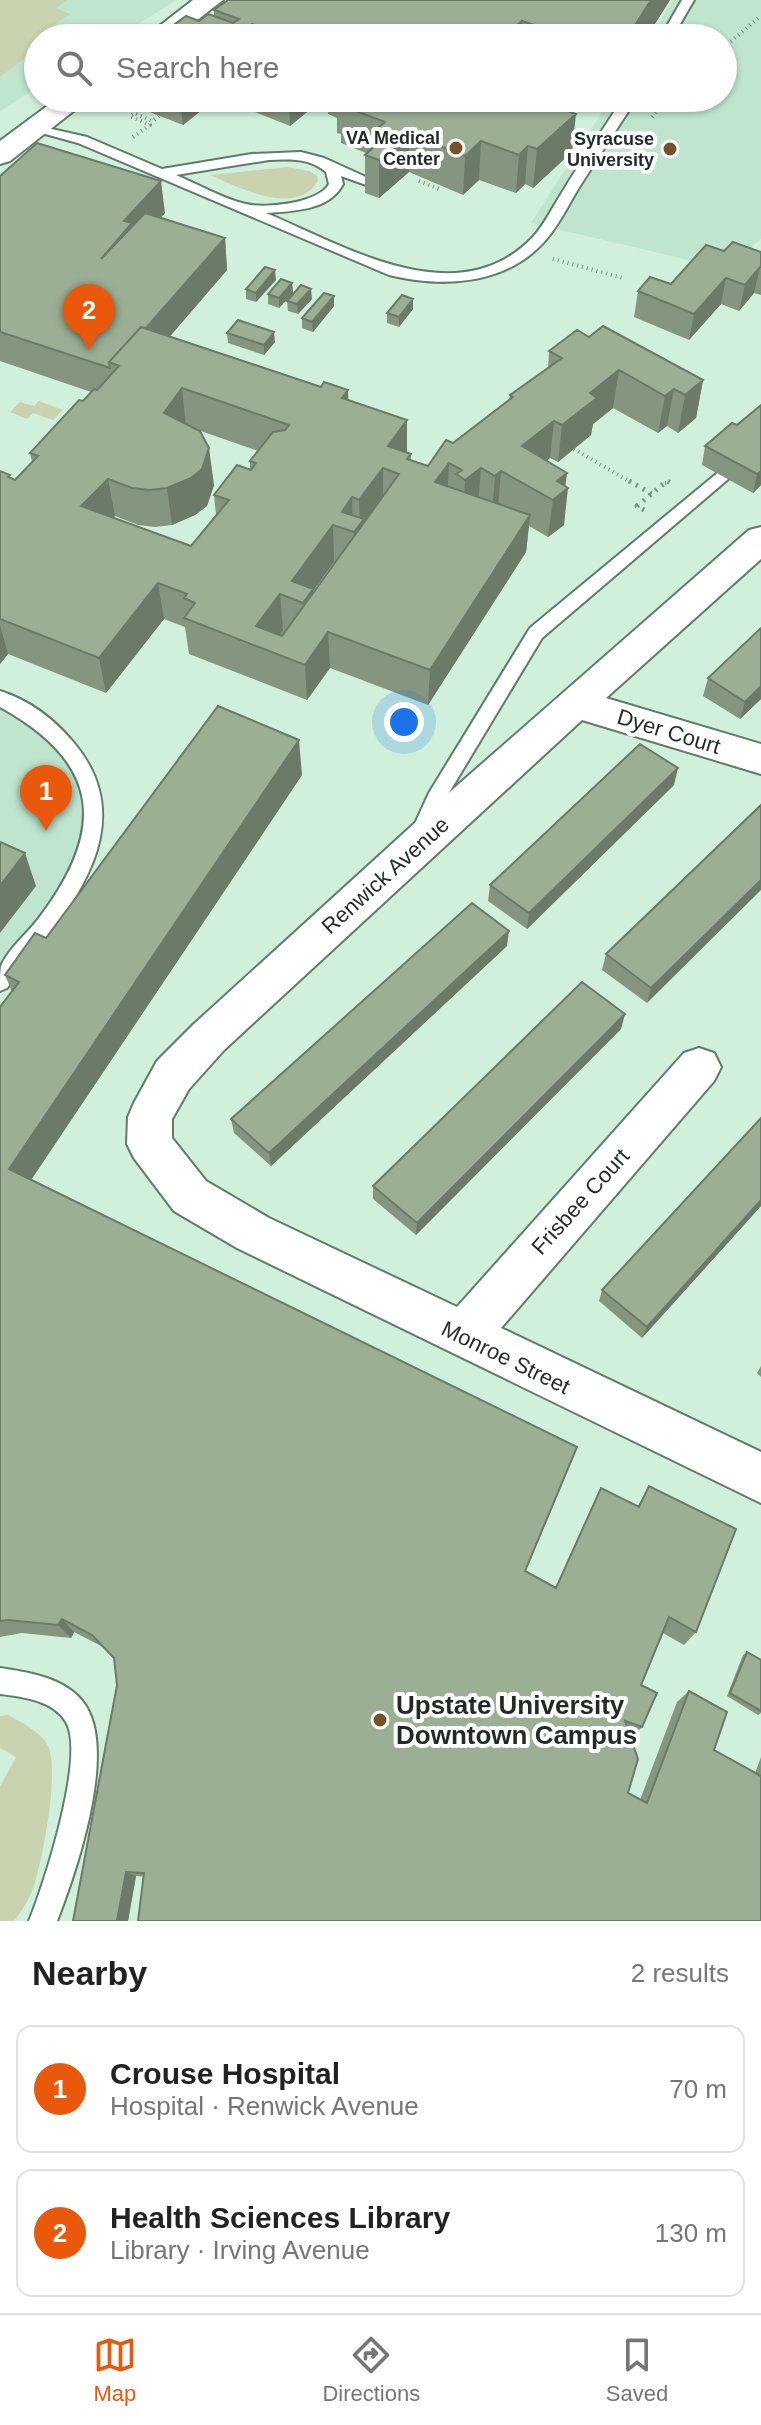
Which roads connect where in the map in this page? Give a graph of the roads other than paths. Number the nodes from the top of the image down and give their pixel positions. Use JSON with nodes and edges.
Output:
{"nodes":[{"id":1,"x":210,"y":0,"type":"edge"},
{"id":2,"x":688,"y":0,"type":"edge"},
{"id":3,"x":177,"y":24,"type":"edge"},
{"id":4,"x":674,"y":24,"type":"edge"},
{"id":5,"x":57,"y":112,"type":"edge"},
{"id":6,"x":621,"y":112,"type":"edge"},
{"id":7,"x":0,"y":122,"type":"edge"},
{"id":8,"x":34,"y":129,"type":"junction"},
{"id":9,"x":0,"y":155,"type":"edge"},
{"id":10,"x":329,"y":166,"type":"junction"},
{"id":11,"x":162,"y":173,"type":"junction"},
{"id":12,"x":372,"y":183,"type":"edge"},
{"id":13,"x":247,"y":209,"type":"junction"},
{"id":14,"x":761,"y":442,"type":"edge"},
{"id":15,"x":761,"y":539,"type":"edge"},
{"id":16,"x":0,"y":698,"type":"edge"},
{"id":17,"x":578,"y":704,"type":"junction"},
{"id":18,"x":761,"y":759,"type":"edge"},
{"id":19,"x":410,"y":851,"type":"junction"},
{"id":20,"x":0,"y":982,"type":"edge"},
{"id":21,"x":699,"y":1067,"type":"dead end"},
{"id":22,"x":253,"y":1233,"type":"joint"},
{"id":23,"x":464,"y":1336,"type":"junction"},
{"id":24,"x":761,"y":1478,"type":"edge"},
{"id":25,"x":0,"y":1681,"type":"edge"},
{"id":26,"x":43,"y":1921,"type":"edge"}],
"edges":[{"from":1,"to":3,"type":"street"},
{"from":2,"to":4,"type":"lane"},
{"from":5,"to":8,"type":"street"},
{"from":6,"to":13,"type":"lane"},
{"from":7,"to":8,"type":"street"},
{"from":8,"to":9,"type":"street"},
{"from":8,"to":11,"type":"lane"},
{"from":10,"to":11,"type":"lane"},
{"from":10,"to":12,"type":"lane"},
{"from":10,"to":13,"type":"lane"},
{"from":11,"to":13,"type":"lane"},
{"from":14,"to":19,"type":"lane"},
{"from":15,"to":17,"type":"street","name":"Renwick Avenue"},
{"from":16,"to":20,"type":"lane"},
{"from":17,"to":18,"type":"street","name":"Dyer Court"},
{"from":17,"to":19,"type":"street","name":"Renwick Avenue"},
{"from":19,"to":22,"type":"street","name":"Renwick Avenue"},
{"from":21,"to":23,"type":"street","name":"Frisbee Court"},
{"from":22,"to":23,"type":"street","name":"Monroe Street"},
{"from":23,"to":24,"type":"street","name":"Monroe Street"},
{"from":25,"to":26,"type":"lane"}]}
